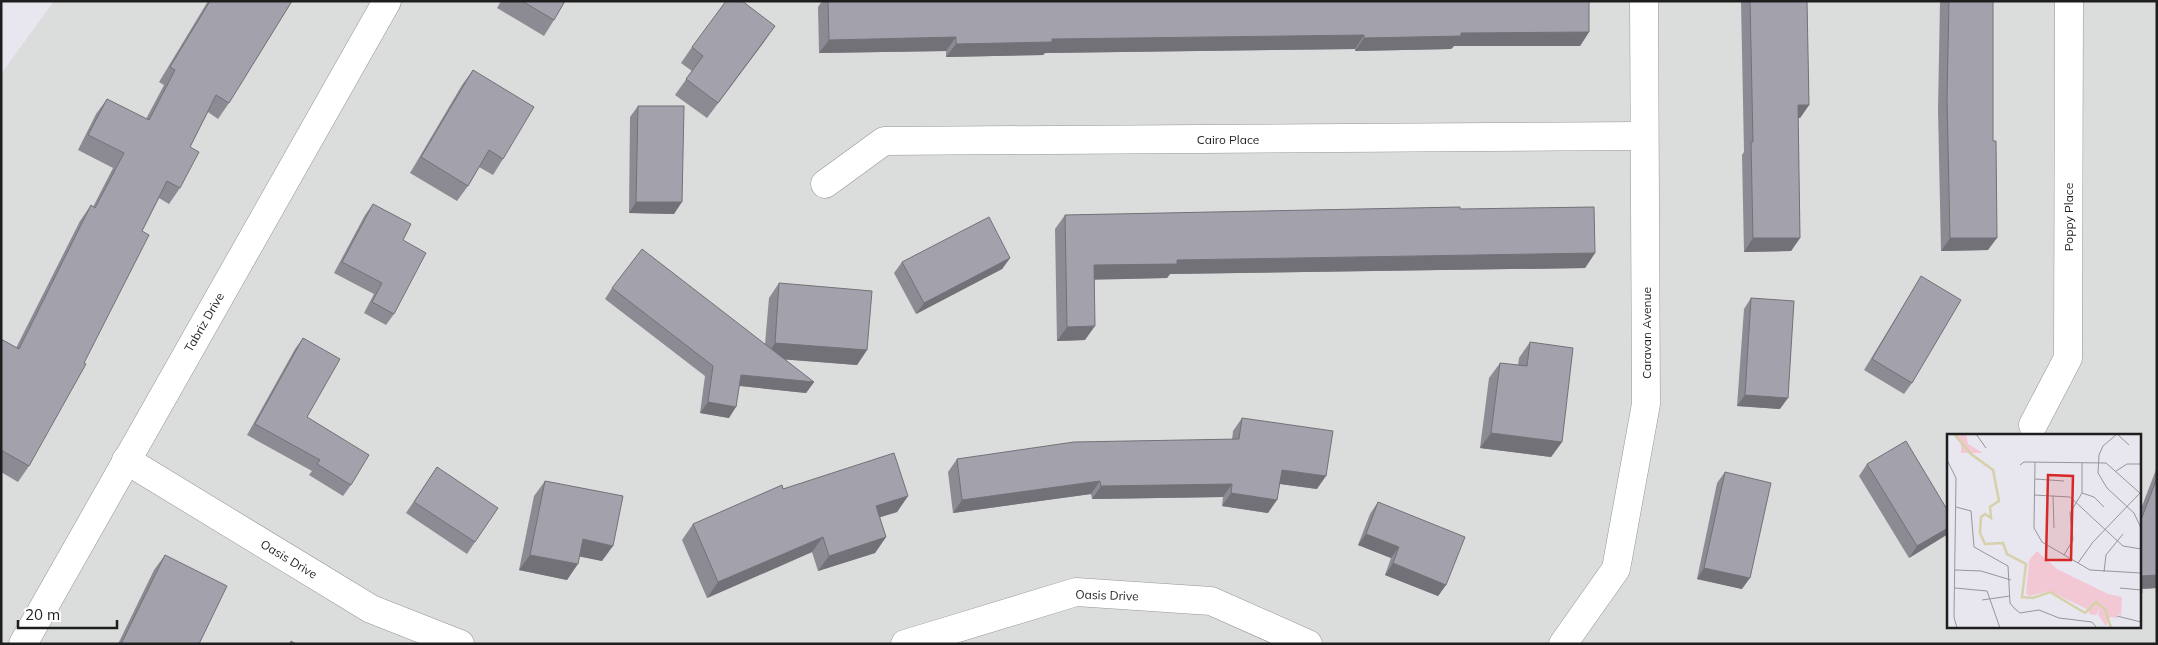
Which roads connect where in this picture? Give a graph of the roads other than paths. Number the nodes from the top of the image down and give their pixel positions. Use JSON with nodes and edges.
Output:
{"nodes":[{"id":1,"x":387,"y":1,"type":"edge"},
{"id":2,"x":1644,"y":1,"type":"edge"},
{"id":3,"x":2068,"y":1,"type":"edge"},
{"id":4,"x":1644,"y":136,"type":"junction"},
{"id":5,"x":825,"y":184,"type":"dead end"},
{"id":6,"x":2033,"y":425,"type":"dead end"},
{"id":7,"x":126,"y":460,"type":"junction"},
{"id":8,"x":23,"y":644,"type":"edge"},
{"id":9,"x":460,"y":644,"type":"edge"},
{"id":10,"x":905,"y":644,"type":"edge"},
{"id":11,"x":1308,"y":644,"type":"edge"},
{"id":12,"x":1562,"y":644,"type":"edge"}],
"edges":[{"from":1,"to":7,"type":"street","name":"Tabriz Drive"},
{"from":2,"to":4,"type":"street","name":"Caravan Avenue"},
{"from":3,"to":6,"type":"street","name":"Poppy Place"},
{"from":4,"to":5,"type":"street","name":"Cairo Place"},
{"from":4,"to":12,"type":"street","name":"Caravan Avenue"},
{"from":7,"to":8,"type":"street","name":"Tabriz Drive"},
{"from":7,"to":9,"type":"street","name":"Oasis Drive"},
{"from":10,"to":11,"type":"street","name":"Oasis Drive"}]}
